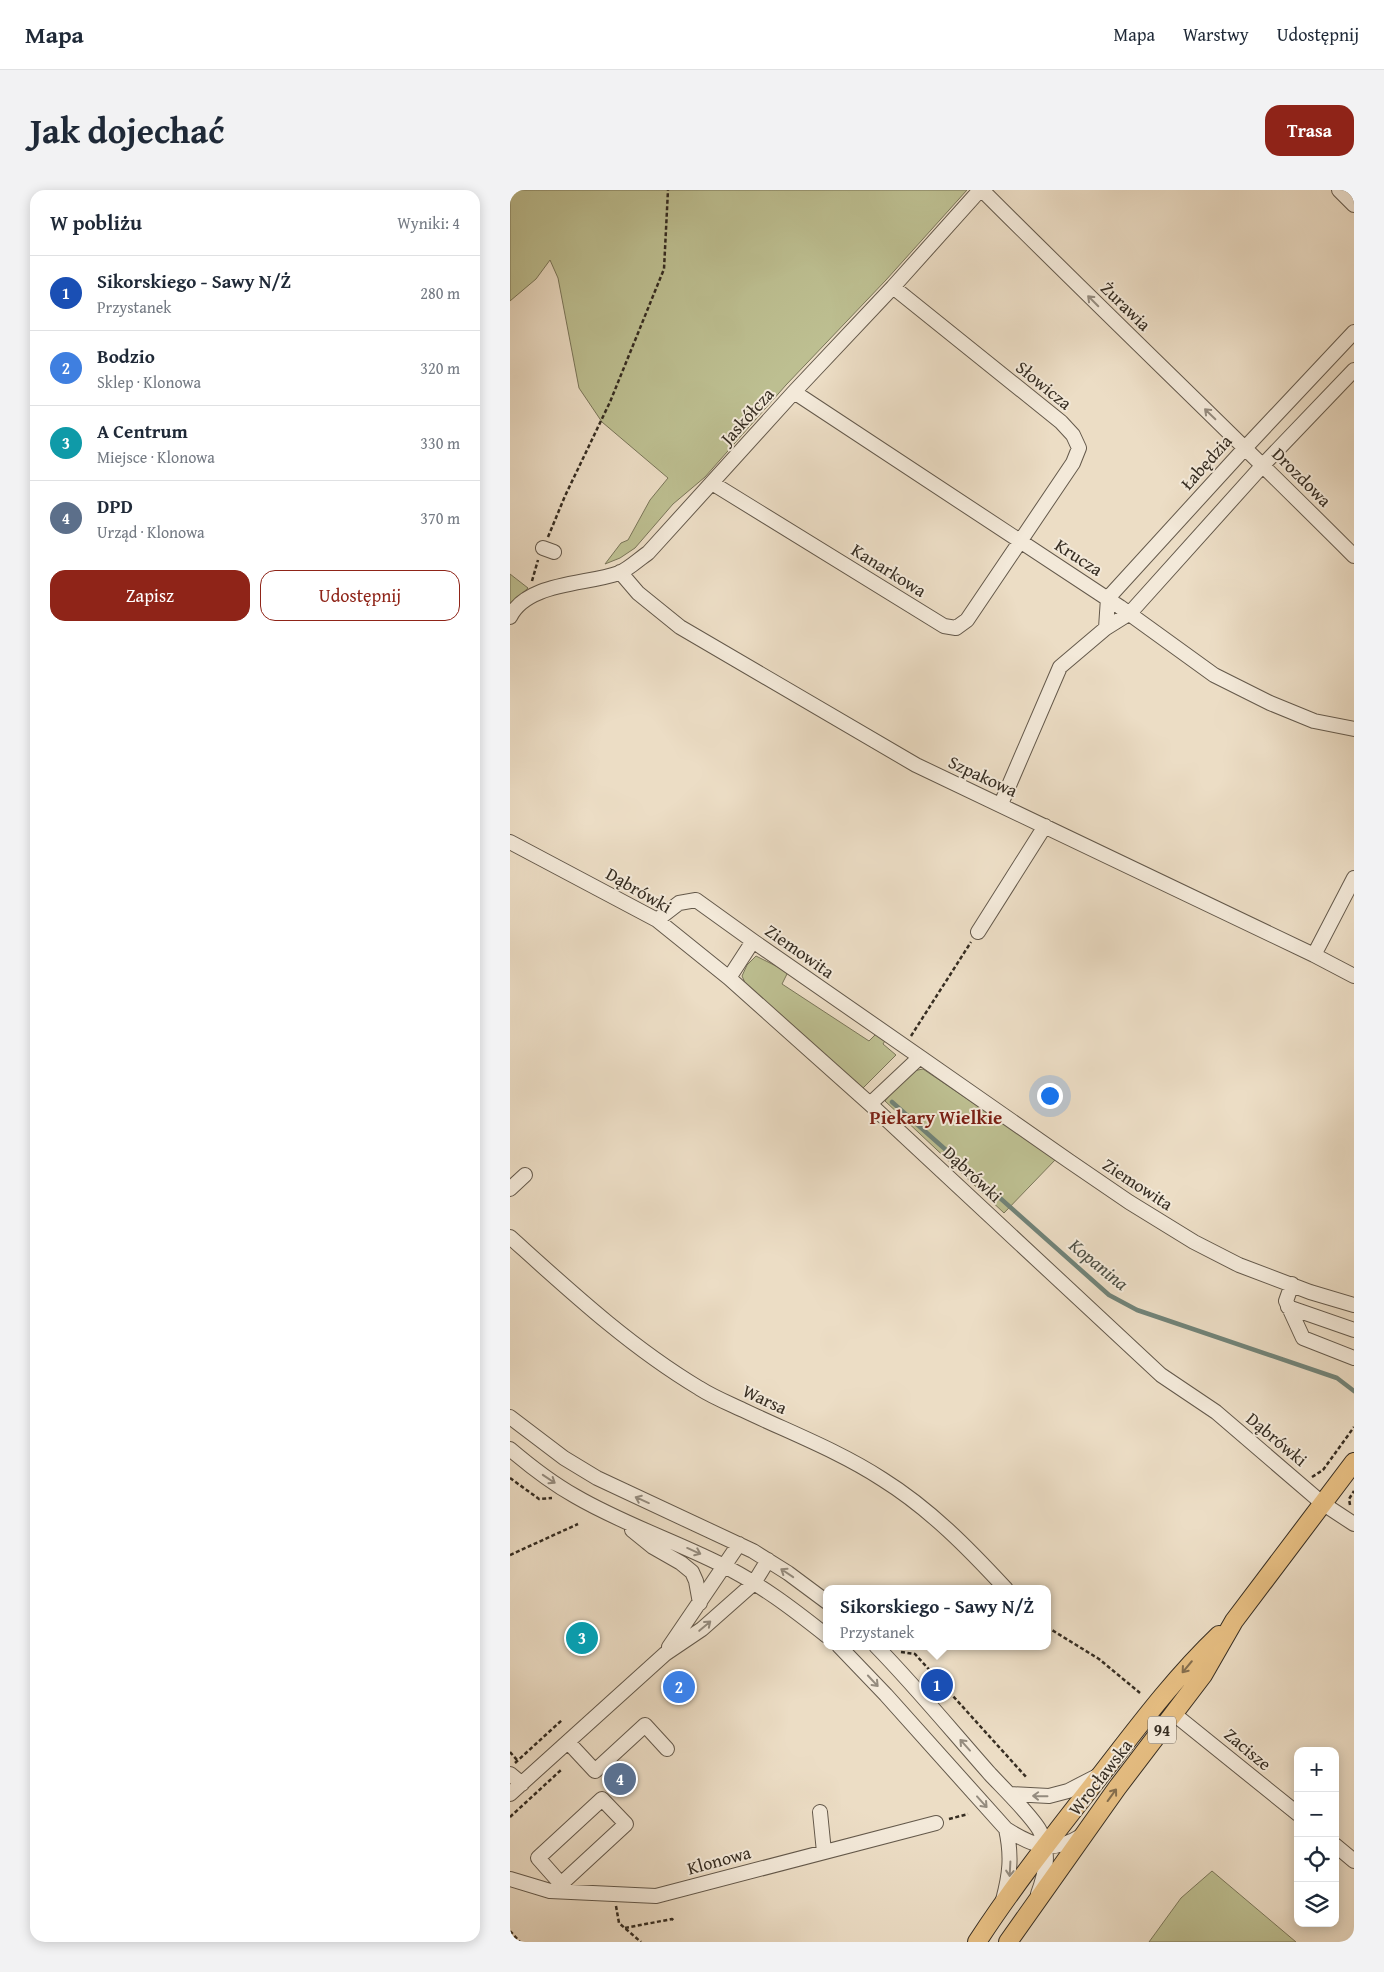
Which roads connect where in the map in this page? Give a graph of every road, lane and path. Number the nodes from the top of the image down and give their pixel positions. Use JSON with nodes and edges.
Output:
{"nodes":[{"id":1,"x":668,"y":190,"type":"edge"},
{"id":2,"x":981,"y":190,"type":"edge"},
{"id":3,"x":1339,"y":190,"type":"edge"},
{"id":4,"x":1354,"y":205,"type":"edge"},
{"id":5,"x":893,"y":287,"type":"junction"},
{"id":6,"x":1352,"y":339,"type":"edge"},
{"id":7,"x":1354,"y":370,"type":"edge"},
{"id":8,"x":794,"y":392,"type":"junction"},
{"id":9,"x":1245,"y":448,"type":"junction"},
{"id":10,"x":1263,"y":465,"type":"junction"},
{"id":11,"x":712,"y":483,"type":"junction"},
{"id":12,"x":1019,"y":540,"type":"junction"},
{"id":13,"x":1354,"y":556,"type":"edge"},
{"id":14,"x":620,"y":572,"type":"junction"},
{"id":15,"x":533,"y":594,"type":"junction"},
{"id":16,"x":1108,"y":598,"type":"junction"},
{"id":17,"x":1130,"y":613,"type":"junction"},
{"id":18,"x":510,"y":617,"type":"edge"},
{"id":19,"x":1106,"y":628,"type":"junction"},
{"id":20,"x":1354,"y":729,"type":"edge"},
{"id":21,"x":1001,"y":804,"type":"junction"},
{"id":22,"x":1045,"y":826,"type":"junction"},
{"id":23,"x":510,"y":842,"type":"edge"},
{"id":24,"x":1354,"y":878,"type":"edge"},
{"id":25,"x":658,"y":920,"type":"junction"},
{"id":26,"x":978,"y":932,"type":"joint"},
{"id":27,"x":753,"y":941,"type":"junction"},
{"id":28,"x":1314,"y":955,"type":"junction"},
{"id":29,"x":1354,"y":976,"type":"edge"},
{"id":30,"x":729,"y":978,"type":"junction"},
{"id":31,"x":905,"y":1046,"type":"junction"},
{"id":32,"x":920,"y":1057,"type":"junction"},
{"id":33,"x":870,"y":1104,"type":"junction"},
{"id":34,"x":525,"y":1175,"type":"dead end"},
{"id":35,"x":510,"y":1189,"type":"edge"},
{"id":36,"x":510,"y":1237,"type":"edge"},
{"id":37,"x":1292,"y":1284,"type":"junction"},
{"id":38,"x":1354,"y":1305,"type":"edge"},
{"id":39,"x":1288,"y":1307,"type":"junction"},
{"id":40,"x":1354,"y":1330,"type":"edge"},
{"id":41,"x":1354,"y":1358,"type":"edge"},
{"id":42,"x":510,"y":1417,"type":"edge"},
{"id":43,"x":1354,"y":1427,"type":"edge"},
{"id":44,"x":510,"y":1449,"type":"edge"},
{"id":45,"x":1354,"y":1462,"type":"edge"},
{"id":46,"x":510,"y":1478,"type":"edge"},
{"id":47,"x":1304,"y":1488,"type":"junction"},
{"id":48,"x":556,"y":1498,"type":"dead end"},
{"id":49,"x":1322,"y":1503,"type":"junction"},
{"id":50,"x":620,"y":1519,"type":"junction"},
{"id":51,"x":578,"y":1524,"type":"dead end"},
{"id":52,"x":1354,"y":1524,"type":"edge"},
{"id":53,"x":739,"y":1544,"type":"junction"},
{"id":54,"x":510,"y":1555,"type":"edge"},
{"id":55,"x":768,"y":1560,"type":"junction"},
{"id":56,"x":724,"y":1566,"type":"junction"},
{"id":57,"x":754,"y":1583,"type":"junction"},
{"id":58,"x":1002,"y":1585,"type":"edge"},
{"id":59,"x":823,"y":1599,"type":"edge"},
{"id":60,"x":700,"y":1603,"type":"junction"},
{"id":61,"x":1234,"y":1621,"type":"junction"},
{"id":62,"x":1051,"y":1629,"type":"edge"},
{"id":63,"x":823,"y":1633,"type":"edge"},
{"id":64,"x":843,"y":1650,"type":"edge"},
{"id":65,"x":880,"y":1650,"type":"edge"},
{"id":66,"x":664,"y":1654,"type":"junction"},
{"id":67,"x":915,"y":1654,"type":"dead end"},
{"id":68,"x":667,"y":1674,"type":"dead end"},
{"id":69,"x":675,"y":1682,"type":"dead end"},
{"id":70,"x":1140,"y":1694,"type":"dead end"},
{"id":71,"x":1174,"y":1714,"type":"junction"},
{"id":72,"x":562,"y":1720,"type":"dead end"},
{"id":73,"x":568,"y":1742,"type":"junction"},
{"id":74,"x":667,"y":1749,"type":"dead end"},
{"id":75,"x":510,"y":1752,"type":"edge"},
{"id":76,"x":510,"y":1774,"type":"edge"},
{"id":77,"x":1101,"y":1774,"type":"junction"},
{"id":78,"x":1027,"y":1778,"type":"dead end"},
{"id":79,"x":522,"y":1784,"type":"junction"},
{"id":80,"x":510,"y":1794,"type":"edge"},
{"id":81,"x":1010,"y":1794,"type":"junction"},
{"id":82,"x":1294,"y":1811,"type":"edge"},
{"id":83,"x":820,"y":1812,"type":"dead end"},
{"id":84,"x":968,"y":1814,"type":"dead end"},
{"id":85,"x":936,"y":1823,"type":"joint"},
{"id":86,"x":1006,"y":1829,"type":"junction"},
{"id":87,"x":1084,"y":1835,"type":"junction"},
{"id":88,"x":1045,"y":1847,"type":"junction"},
{"id":89,"x":1339,"y":1848,"type":"edge"},
{"id":90,"x":824,"y":1852,"type":"junction"},
{"id":91,"x":1354,"y":1861,"type":"edge"},
{"id":92,"x":510,"y":1879,"type":"edge"},
{"id":93,"x":560,"y":1888,"type":"junction"},
{"id":94,"x":615,"y":1895,"type":"junction"},
{"id":95,"x":1036,"y":1901,"type":"junction"},
{"id":96,"x":1001,"y":1908,"type":"junction"},
{"id":97,"x":674,"y":1921,"type":"dead end"},
{"id":98,"x":625,"y":1928,"type":"junction"},
{"id":99,"x":510,"y":1932,"type":"edge"},
{"id":100,"x":520,"y":1942,"type":"edge"},
{"id":101,"x":641,"y":1942,"type":"edge"},
{"id":102,"x":977,"y":1942,"type":"edge"},
{"id":103,"x":1008,"y":1942,"type":"edge"}],
"edges":[{"from":1,"to":15,"type":"path"},
{"from":2,"to":5,"type":"street","name":"Jaskółcza"},
{"from":9,"to":2,"type":"street","name":"Żurawia","one_way":true},
{"from":3,"to":4,"type":"street"},
{"from":5,"to":8,"type":"street","name":"Jaskółcza"},
{"from":5,"to":12,"type":"street","name":"Słowicza"},
{"from":6,"to":9,"type":"street","name":"Łabędzia"},
{"from":7,"to":10,"type":"street"},
{"from":8,"to":11,"type":"street","name":"Jaskółcza"},
{"from":8,"to":12,"type":"street","name":"Krucza"},
{"from":9,"to":10,"type":"street","name":"Drozdowa"},
{"from":9,"to":16,"type":"street","name":"Łabędzia"},
{"from":10,"to":13,"type":"street","name":"Drozdowa"},
{"from":10,"to":17,"type":"street"},
{"from":11,"to":12,"type":"street","name":"Kanarkowa"},
{"from":11,"to":14,"type":"street","name":"Jaskółcza"},
{"from":12,"to":16,"type":"street","name":"Krucza"},
{"from":14,"to":15,"type":"street","name":"Jaskółcza"},
{"from":14,"to":21,"type":"street","name":"Szpakowa"},
{"from":15,"to":18,"type":"street","name":"Jaskółcza"},
{"from":16,"to":17,"type":"street","name":"Krucza"},
{"from":16,"to":19,"type":"street"},
{"from":17,"to":19,"type":"street"},
{"from":17,"to":20,"type":"street","name":"Krucza"},
{"from":19,"to":21,"type":"street"},
{"from":21,"to":22,"type":"street","name":"Szpakowa"},
{"from":22,"to":26,"type":"street"},
{"from":22,"to":28,"type":"street","name":"Szpakowa"},
{"from":23,"to":25,"type":"street","name":"Dąbrówki"},
{"from":24,"to":28,"type":"street"},
{"from":25,"to":27,"type":"street","name":"Ziemowita"},
{"from":25,"to":30,"type":"street","name":"Dąbrówki"},
{"from":26,"to":31,"type":"path"},
{"from":27,"to":30,"type":"street"},
{"from":27,"to":31,"type":"street","name":"Ziemowita"},
{"from":28,"to":29,"type":"street","name":"Szpakowa"},
{"from":30,"to":33,"type":"street","name":"Dąbrówki"},
{"from":31,"to":32,"type":"street","name":"Ziemowita"},
{"from":32,"to":33,"type":"street"},
{"from":32,"to":37,"type":"street","name":"Ziemowita"},
{"from":33,"to":47,"type":"street","name":"Dąbrówki"},
{"from":34,"to":35,"type":"street"},
{"from":36,"to":58,"type":"street","name":"Warsa"},
{"from":37,"to":38,"type":"street","name":"Ziemowita"},
{"from":37,"to":39,"type":"street"},
{"from":39,"to":40,"type":"street"},
{"from":39,"to":41,"type":"street"},
{"from":53,"to":42,"type":"street","one_way":true},
{"from":43,"to":47,"type":"path"},
{"from":44,"to":50,"type":"street","one_way":true},
{"from":45,"to":49,"type":"main road","name":"Wrocławska","number":"94"},
{"from":46,"to":48,"type":"path"},
{"from":47,"to":49,"type":"street","name":"Dąbrówki"},
{"from":49,"to":52,"type":"street","name":"Dąbrówki"},
{"from":49,"to":61,"type":"main road","name":"Wrocławska","number":"94"},
{"from":50,"to":56,"type":"street","one_way":true},
{"from":50,"to":60,"type":"street"},
{"from":51,"to":54,"type":"path"},
{"from":53,"to":55,"type":"street"},
{"from":53,"to":56,"type":"street"},
{"from":55,"to":57,"type":"street"},
{"from":59,"to":55,"type":"street","one_way":true},
{"from":56,"to":57,"type":"street"},
{"from":56,"to":60,"type":"street"},
{"from":57,"to":63,"type":"street"},
{"from":66,"to":57,"type":"street","one_way":true},
{"from":60,"to":66,"type":"street"},
{"from":61,"to":71,"type":"main road","name":"Wrocławska","number":"94"},
{"from":61,"to":77,"type":"main road","name":"Wrocławska","number":"94","one_way":true},
{"from":62,"to":70,"type":"path"},
{"from":64,"to":86,"type":"street","one_way":true},
{"from":81,"to":65,"type":"street","one_way":true},
{"from":66,"to":73,"type":"street"},
{"from":67,"to":78,"type":"path"},
{"from":68,"to":69,"type":"path"},
{"from":71,"to":82,"type":"street","name":"Zacisze"},
{"from":87,"to":71,"type":"main road","name":"Wrocławska","number":"94","one_way":true},
{"from":72,"to":75,"type":"path"},
{"from":73,"to":74,"type":"street"},
{"from":73,"to":79,"type":"street"},
{"from":76,"to":79,"type":"street"},
{"from":77,"to":81,"type":"street","one_way":true},
{"from":77,"to":88,"type":"main road","name":"Wrocławska","number":"94"},
{"from":79,"to":80,"type":"street"},
{"from":81,"to":88,"type":"street"},
{"from":83,"to":90,"type":"street"},
{"from":84,"to":85,"type":"path"},
{"from":85,"to":90,"type":"street","name":"Klonowa"},
{"from":86,"to":88,"type":"street"},
{"from":86,"to":96,"type":"street","one_way":true},
{"from":87,"to":88,"type":"street"},
{"from":87,"to":95,"type":"main road","name":"Wrocławska","number":"94"},
{"from":88,"to":95,"type":"street"},
{"from":88,"to":96,"type":"main road","name":"Wrocławska","number":"94"},
{"from":89,"to":91,"type":"street"},
{"from":90,"to":94,"type":"street","name":"Klonowa"},
{"from":92,"to":93,"type":"street","name":"Klonowa"},
{"from":93,"to":93,"type":"street"},
{"from":93,"to":94,"type":"street","name":"Klonowa"},
{"from":94,"to":98,"type":"path"},
{"from":95,"to":103,"type":"main road","name":"Wrocławska","number":"94"},
{"from":96,"to":102,"type":"main road","name":"Wrocławska","number":"94"},
{"from":97,"to":98,"type":"path"},
{"from":98,"to":101,"type":"path"},
{"from":99,"to":100,"type":"path"}]}
